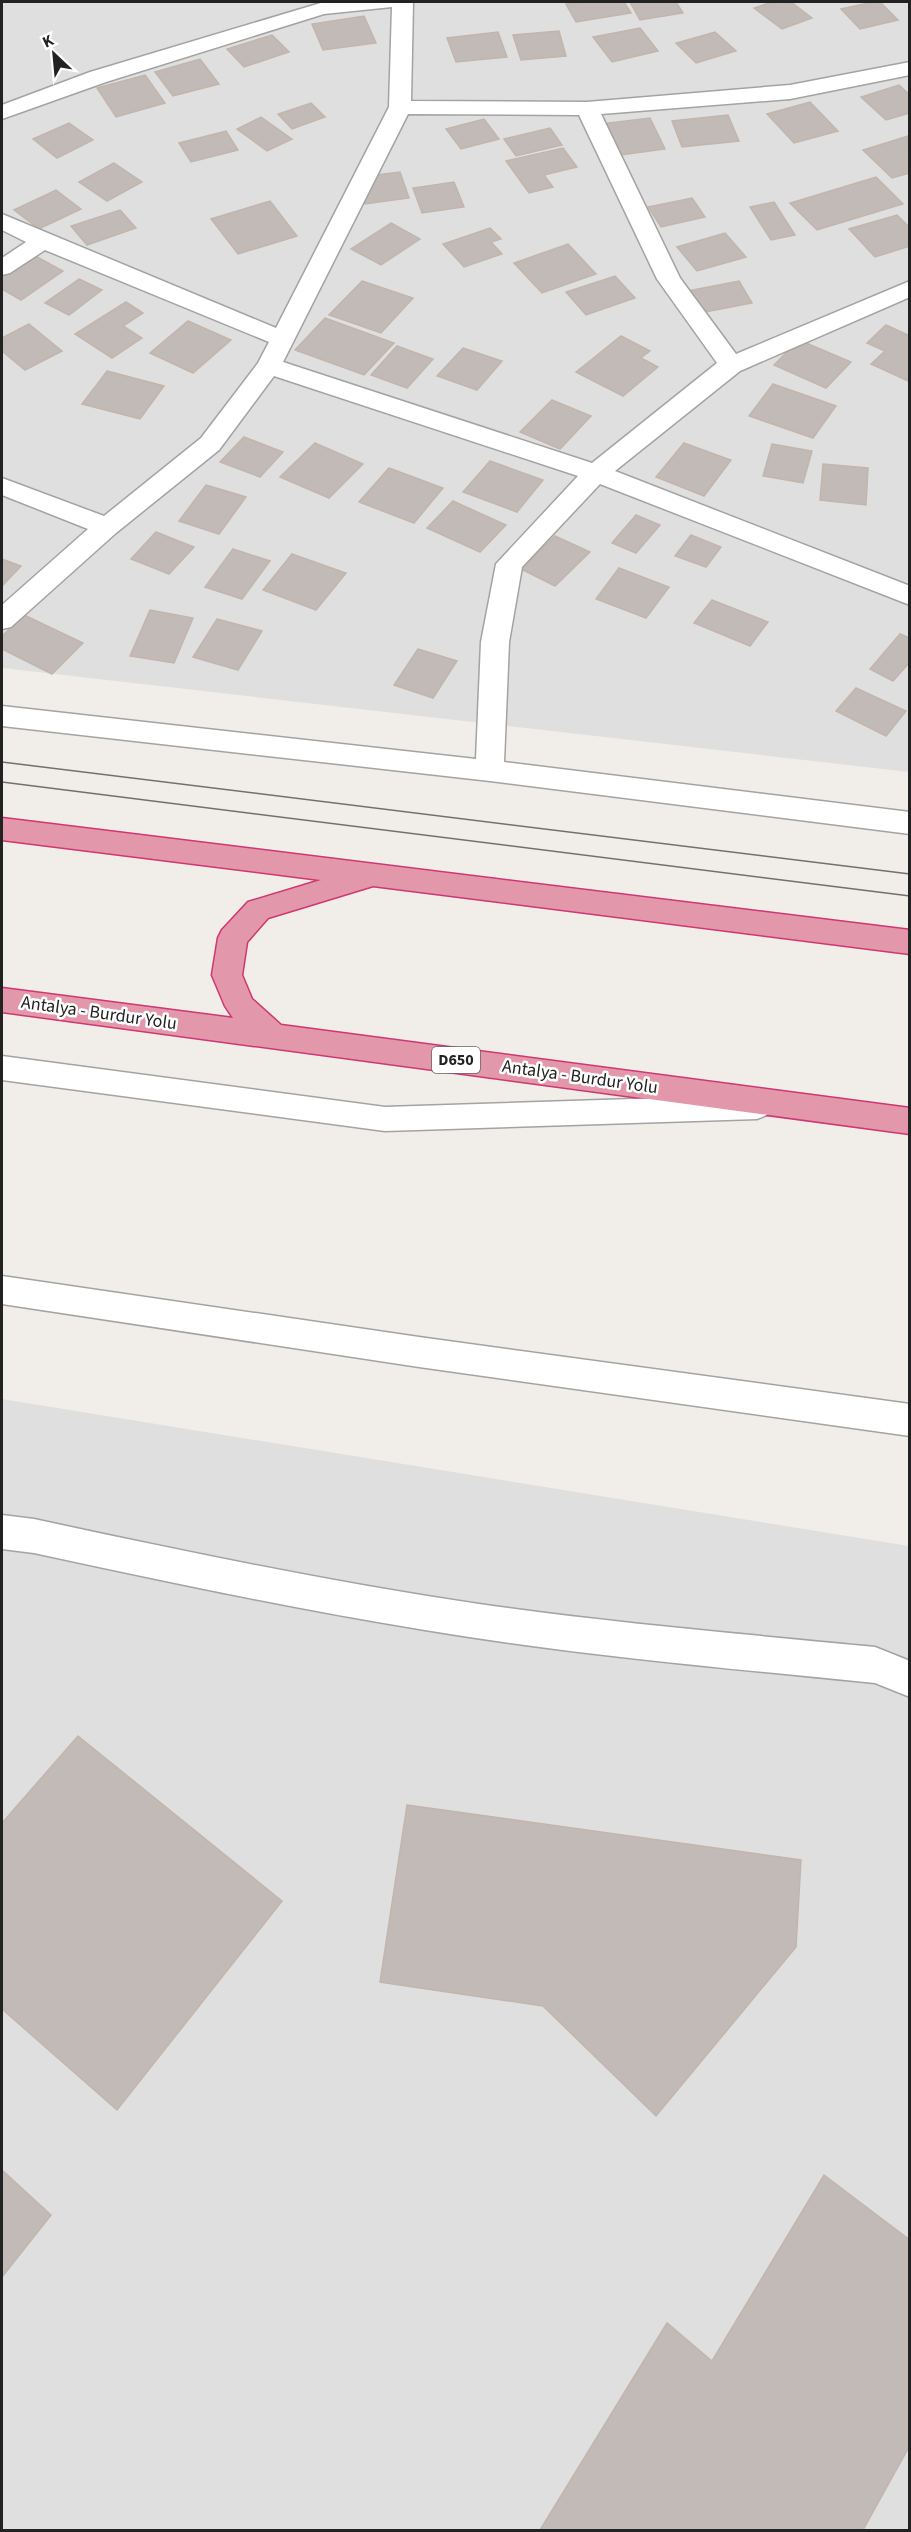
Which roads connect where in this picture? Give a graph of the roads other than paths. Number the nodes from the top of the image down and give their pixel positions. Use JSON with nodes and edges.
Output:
{"nodes":[{"id":1,"x":386,"y":2,"type":"edge"},
{"id":2,"x":403,"y":2,"type":"edge"},
{"id":3,"x":909,"y":68,"type":"edge"},
{"id":4,"x":400,"y":107,"type":"junction"},
{"id":5,"x":587,"y":109,"type":"junction"},
{"id":6,"x":2,"y":112,"type":"edge"},
{"id":7,"x":2,"y":221,"type":"edge"},
{"id":8,"x":43,"y":241,"type":"junction"},
{"id":9,"x":2,"y":268,"type":"edge"},
{"id":10,"x":909,"y":288,"type":"edge"},
{"id":11,"x":282,"y":339,"type":"junction"},
{"id":12,"x":731,"y":365,"type":"junction"},
{"id":13,"x":269,"y":366,"type":"junction"},
{"id":14,"x":596,"y":473,"type":"junction"},
{"id":15,"x":2,"y":486,"type":"edge"},
{"id":16,"x":107,"y":527,"type":"junction"},
{"id":17,"x":909,"y":596,"type":"edge"},
{"id":18,"x":2,"y":620,"type":"edge"},
{"id":19,"x":2,"y":716,"type":"edge"},
{"id":20,"x":490,"y":771,"type":"junction"},
{"id":21,"x":909,"y":823,"type":"edge"},
{"id":22,"x":2,"y":829,"type":"edge"},
{"id":23,"x":376,"y":876,"type":"junction"},
{"id":24,"x":909,"y":942,"type":"edge"},
{"id":25,"x":2,"y":1000,"type":"edge"},
{"id":26,"x":273,"y":1036,"type":"junction"},
{"id":27,"x":2,"y":1068,"type":"edge"},
{"id":28,"x":794,"y":1106,"type":"junction"},
{"id":29,"x":909,"y":1121,"type":"edge"},
{"id":30,"x":2,"y":1290,"type":"edge"},
{"id":31,"x":909,"y":1420,"type":"edge"},
{"id":32,"x":2,"y":1532,"type":"edge"},
{"id":33,"x":909,"y":1679,"type":"edge"}],
"edges":[{"from":1,"to":6,"type":"street"},
{"from":2,"to":4,"type":"street"},
{"from":3,"to":5,"type":"street"},
{"from":4,"to":5,"type":"street"},
{"from":4,"to":11,"type":"street"},
{"from":5,"to":12,"type":"street"},
{"from":7,"to":8,"type":"street"},
{"from":8,"to":9,"type":"street"},
{"from":8,"to":11,"type":"street"},
{"from":10,"to":12,"type":"street"},
{"from":11,"to":13,"type":"street"},
{"from":12,"to":14,"type":"street"},
{"from":13,"to":14,"type":"street"},
{"from":13,"to":16,"type":"street"},
{"from":14,"to":17,"type":"street"},
{"from":14,"to":20,"type":"street"},
{"from":15,"to":16,"type":"street"},
{"from":16,"to":18,"type":"street"},
{"from":19,"to":20,"type":"street"},
{"from":20,"to":21,"type":"street"},
{"from":22,"to":23,"type":"highway"},
{"from":23,"to":24,"type":"highway"},
{"from":23,"to":26,"type":"highway"},
{"from":25,"to":26,"type":"highway","name":"Antalya - Burdur Yolu","number":"D650"},
{"from":26,"to":28,"type":"highway","name":"Antalya - Burdur Yolu","number":"D650"},
{"from":27,"to":28,"type":"lane"},
{"from":28,"to":29,"type":"highway","name":"Antalya - Burdur Yolu","number":"D650"},
{"from":30,"to":31,"type":"street"},
{"from":32,"to":33,"type":"street"}]}
